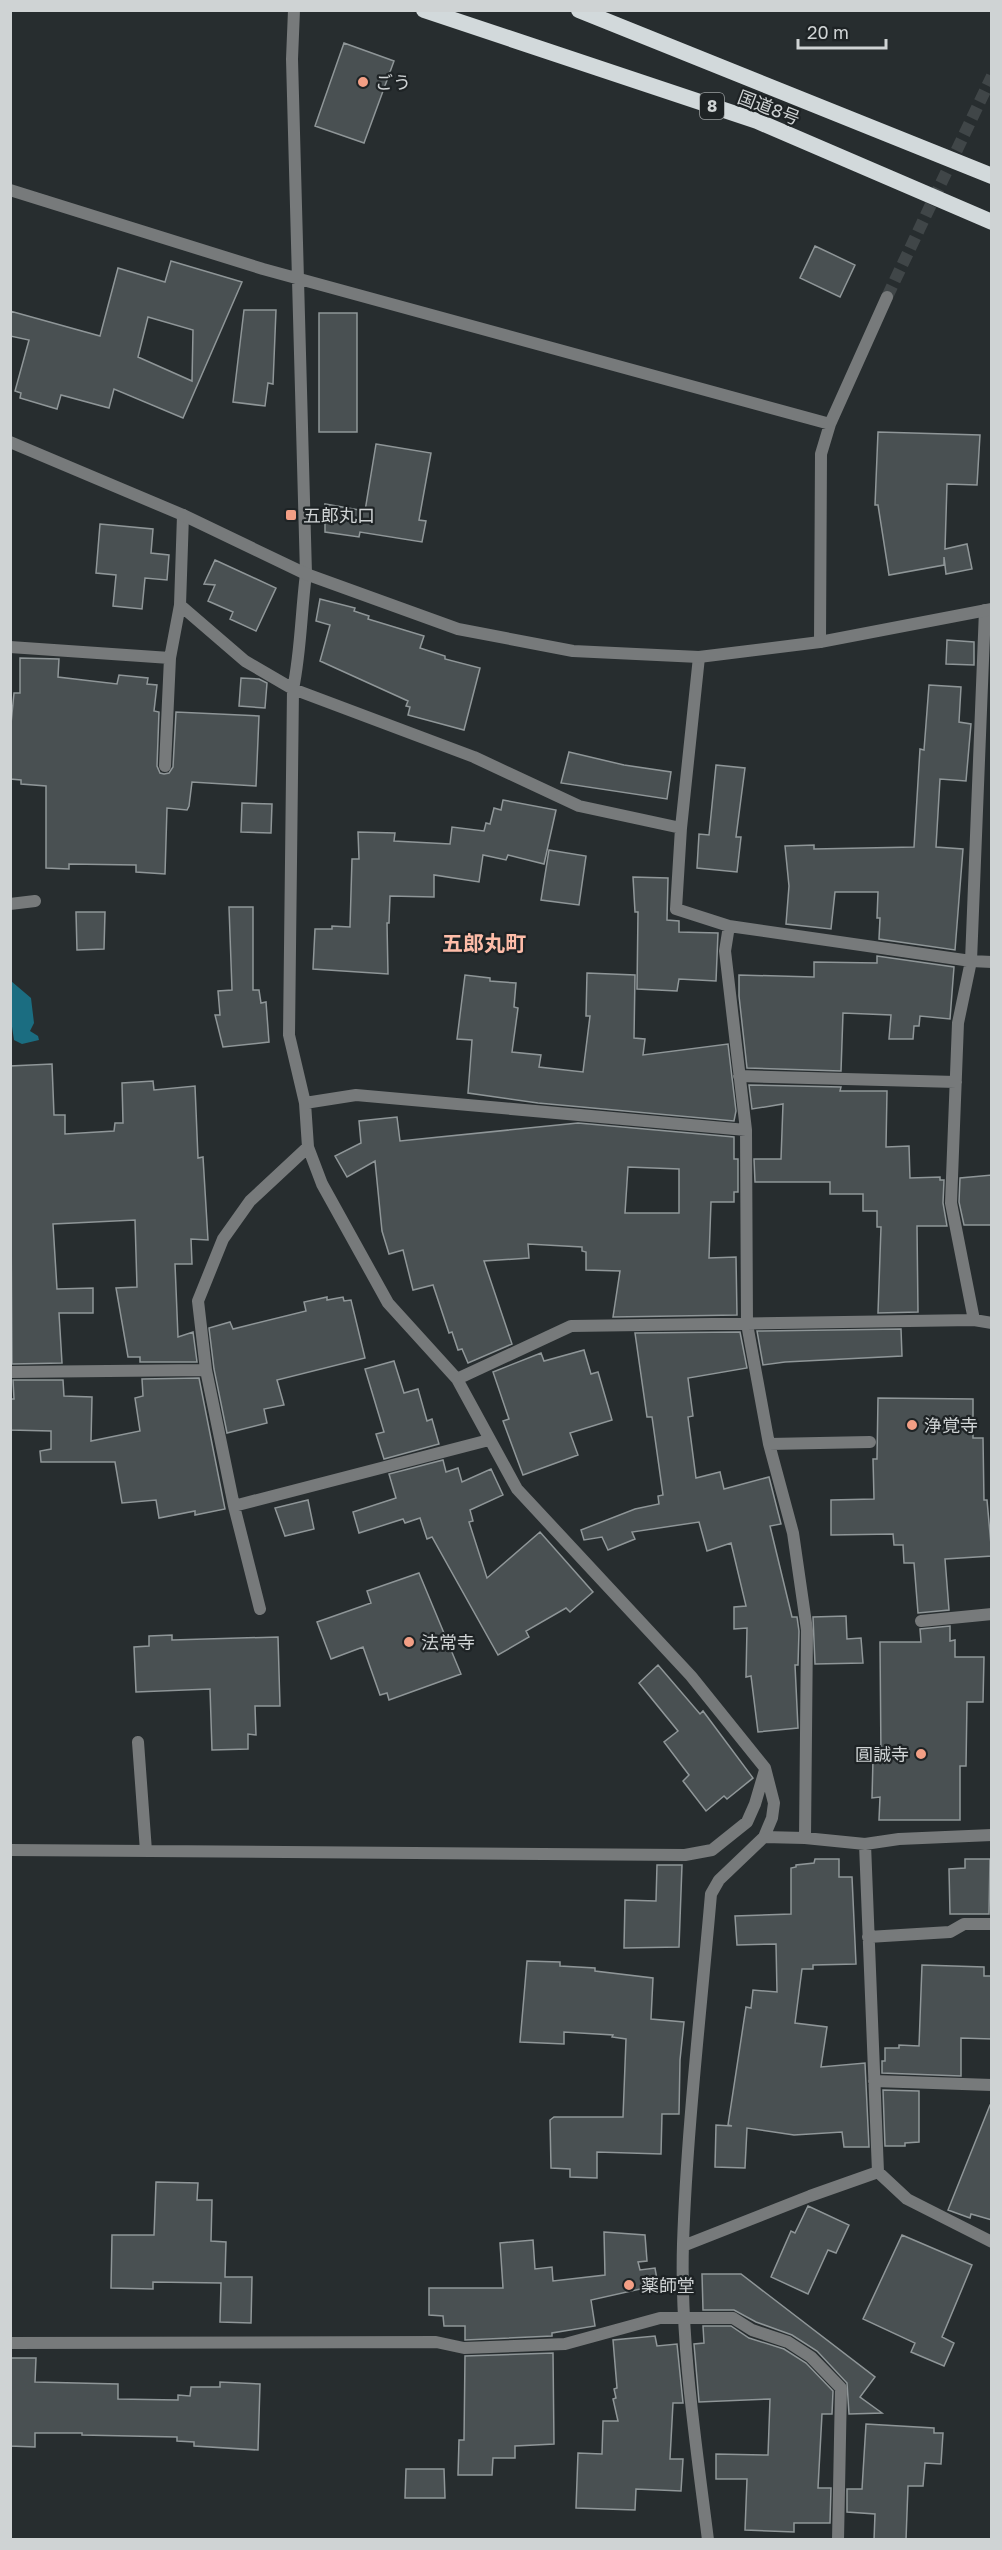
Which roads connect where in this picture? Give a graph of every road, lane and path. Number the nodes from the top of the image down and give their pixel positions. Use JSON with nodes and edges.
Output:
{"nodes":[{"id":1,"x":294,"y":10,"type":"edge"},
{"id":2,"x":424,"y":10,"type":"edge"},
{"id":3,"x":579,"y":10,"type":"edge"},
{"id":4,"x":992,"y":176,"type":"edge"},
{"id":5,"x":10,"y":190,"type":"edge"},
{"id":6,"x":992,"y":222,"type":"edge"},
{"id":7,"x":297,"y":278,"type":"junction"},
{"id":8,"x":887,"y":297,"type":"tunnel mouth"},
{"id":9,"x":830,"y":424,"type":"junction"},
{"id":10,"x":10,"y":442,"type":"edge"},
{"id":11,"x":183,"y":516,"type":"junction"},
{"id":12,"x":306,"y":574,"type":"junction"},
{"id":13,"x":180,"y":605,"type":"junction"},
{"id":14,"x":988,"y":610,"type":"edge"},
{"id":15,"x":820,"y":642,"type":"junction"},
{"id":16,"x":10,"y":647,"type":"edge"},
{"id":17,"x":699,"y":657,"type":"junction"},
{"id":18,"x":170,"y":658,"type":"junction"},
{"id":19,"x":293,"y":689,"type":"junction"},
{"id":20,"x":165,"y":766,"type":"dead end"},
{"id":21,"x":681,"y":828,"type":"junction"},
{"id":22,"x":35,"y":901,"type":"dead end"},
{"id":23,"x":10,"y":904,"type":"edge"},
{"id":24,"x":729,"y":926,"type":"junction"},
{"id":25,"x":971,"y":961,"type":"junction"},
{"id":26,"x":992,"y":962,"type":"edge"},
{"id":27,"x":739,"y":1076,"type":"junction"},
{"id":28,"x":956,"y":1082,"type":"junction"},
{"id":29,"x":305,"y":1103,"type":"junction"},
{"id":30,"x":746,"y":1130,"type":"junction"},
{"id":31,"x":308,"y":1147,"type":"junction"},
{"id":32,"x":974,"y":1320,"type":"junction"},
{"id":33,"x":992,"y":1323,"type":"edge"},
{"id":34,"x":747,"y":1324,"type":"junction"},
{"id":35,"x":206,"y":1370,"type":"junction"},
{"id":36,"x":10,"y":1372,"type":"edge"},
{"id":37,"x":457,"y":1379,"type":"junction"},
{"id":38,"x":489,"y":1440,"type":"junction"},
{"id":39,"x":870,"y":1442,"type":"dead end"},
{"id":40,"x":769,"y":1444,"type":"junction"},
{"id":41,"x":234,"y":1506,"type":"junction"},
{"id":42,"x":260,"y":1609,"type":"dead end"},
{"id":43,"x":992,"y":1614,"type":"edge"},
{"id":44,"x":921,"y":1621,"type":"dead end"},
{"id":45,"x":138,"y":1742,"type":"dead end"},
{"id":46,"x":765,"y":1768,"type":"junction"},
{"id":47,"x":992,"y":1835,"type":"edge"},
{"id":48,"x":764,"y":1837,"type":"junction"},
{"id":49,"x":805,"y":1838,"type":"junction"},
{"id":50,"x":865,"y":1844,"type":"junction"},
{"id":51,"x":10,"y":1850,"type":"edge"},
{"id":52,"x":146,"y":1851,"type":"junction"},
{"id":53,"x":992,"y":1924,"type":"edge"},
{"id":54,"x":868,"y":1937,"type":"junction"},
{"id":55,"x":874,"y":2081,"type":"junction"},
{"id":56,"x":992,"y":2085,"type":"edge"},
{"id":57,"x":878,"y":2172,"type":"junction"},
{"id":58,"x":992,"y":2242,"type":"edge"},
{"id":59,"x":683,"y":2246,"type":"junction"},
{"id":60,"x":685,"y":2317,"type":"junction"},
{"id":61,"x":10,"y":2343,"type":"edge"},
{"id":62,"x":708,"y":2540,"type":"edge"},
{"id":63,"x":838,"y":2540,"type":"edge"}],
"edges":[{"from":1,"to":7,"type":"street"},
{"from":2,"to":6,"type":"highway","name":"国道8号","number":"8"},
{"from":3,"to":4,"type":"highway","name":"国道8号","number":"8"},
{"from":5,"to":7,"type":"street"},
{"from":7,"to":9,"type":"street"},
{"from":7,"to":12,"type":"street"},
{"from":8,"to":9,"type":"street"},
{"from":9,"to":15,"type":"street"},
{"from":10,"to":11,"type":"street"},
{"from":11,"to":12,"type":"street"},
{"from":11,"to":13,"type":"street"},
{"from":12,"to":17,"type":"street"},
{"from":12,"to":19,"type":"street"},
{"from":13,"to":18,"type":"street"},
{"from":13,"to":19,"type":"street"},
{"from":14,"to":15,"type":"street"},
{"from":14,"to":25,"type":"street"},
{"from":15,"to":17,"type":"street"},
{"from":16,"to":18,"type":"street"},
{"from":17,"to":21,"type":"street"},
{"from":18,"to":20,"type":"street"},
{"from":19,"to":21,"type":"street"},
{"from":19,"to":29,"type":"street"},
{"from":21,"to":24,"type":"street"},
{"from":22,"to":23,"type":"street"},
{"from":24,"to":25,"type":"street"},
{"from":24,"to":27,"type":"street"},
{"from":25,"to":26,"type":"street"},
{"from":25,"to":28,"type":"street"},
{"from":27,"to":28,"type":"street"},
{"from":27,"to":30,"type":"street"},
{"from":28,"to":32,"type":"street"},
{"from":29,"to":30,"type":"street"},
{"from":29,"to":31,"type":"street"},
{"from":30,"to":34,"type":"street"},
{"from":31,"to":35,"type":"street"},
{"from":31,"to":37,"type":"street"},
{"from":32,"to":33,"type":"street"},
{"from":32,"to":34,"type":"street"},
{"from":34,"to":37,"type":"street"},
{"from":34,"to":40,"type":"street"},
{"from":35,"to":36,"type":"street"},
{"from":35,"to":41,"type":"street"},
{"from":37,"to":38,"type":"street"},
{"from":38,"to":41,"type":"street"},
{"from":38,"to":46,"type":"street"},
{"from":39,"to":40,"type":"street"},
{"from":40,"to":49,"type":"street"},
{"from":41,"to":42,"type":"street"},
{"from":43,"to":44,"type":"street"},
{"from":45,"to":52,"type":"street"},
{"from":46,"to":48,"type":"street"},
{"from":46,"to":52,"type":"street"},
{"from":47,"to":50,"type":"street"},
{"from":48,"to":49,"type":"street"},
{"from":48,"to":59,"type":"street"},
{"from":49,"to":50,"type":"street"},
{"from":50,"to":54,"type":"street"},
{"from":51,"to":52,"type":"street"},
{"from":53,"to":54,"type":"street"},
{"from":54,"to":55,"type":"street"},
{"from":55,"to":56,"type":"street"},
{"from":55,"to":57,"type":"street"},
{"from":57,"to":58,"type":"street"},
{"from":57,"to":59,"type":"street"},
{"from":59,"to":60,"type":"street"},
{"from":60,"to":61,"type":"street"},
{"from":60,"to":62,"type":"street"},
{"from":60,"to":63,"type":"street"}]}
